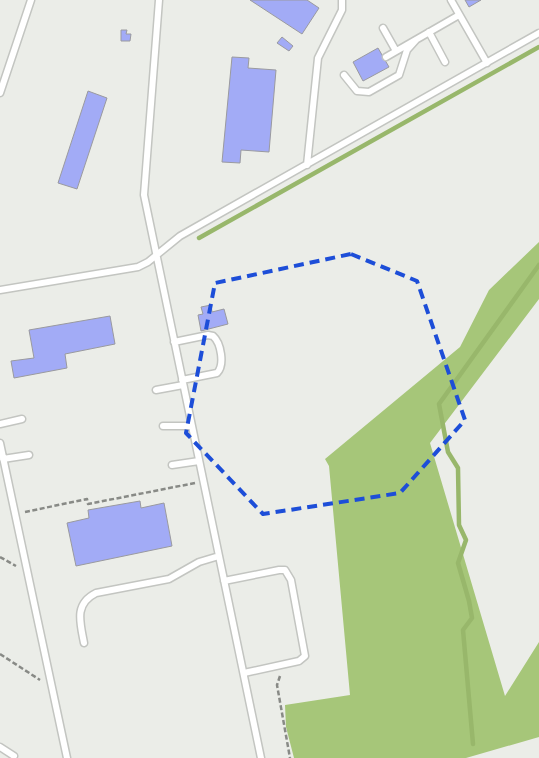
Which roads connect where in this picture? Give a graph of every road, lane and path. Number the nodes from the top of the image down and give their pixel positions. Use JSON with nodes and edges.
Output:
{"nodes":[{"id":1,"x":31,"y":0,"type":"edge"},
{"id":2,"x":159,"y":0,"type":"edge"},
{"id":3,"x":342,"y":0,"type":"edge"},
{"id":4,"x":451,"y":0,"type":"edge"},
{"id":5,"x":459,"y":15,"type":"junction"},
{"id":6,"x":383,"y":28,"type":"dead end"},
{"id":7,"x":429,"y":32,"type":"junction"},
{"id":8,"x":539,"y":33,"type":"edge"},
{"id":9,"x":416,"y":40,"type":"junction"},
{"id":10,"x":396,"y":51,"type":"junction"},
{"id":11,"x":386,"y":57,"type":"dead end"},
{"id":12,"x":445,"y":62,"type":"dead end"},
{"id":13,"x":487,"y":63,"type":"junction"},
{"id":14,"x":344,"y":75,"type":"dead end"},
{"id":15,"x":0,"y":94,"type":"edge"},
{"id":16,"x":307,"y":165,"type":"junction"},
{"id":17,"x":156,"y":256,"type":"junction"},
{"id":18,"x":0,"y":290,"type":"edge"},
{"id":19,"x":174,"y":342,"type":"junction"},
{"id":20,"x":183,"y":382,"type":"junction"},
{"id":21,"x":156,"y":390,"type":"dead end"},
{"id":22,"x":22,"y":419,"type":"dead end"},
{"id":23,"x":0,"y":424,"type":"edge"},
{"id":24,"x":163,"y":426,"type":"dead end"},
{"id":25,"x":192,"y":426,"type":"junction"},
{"id":26,"x":0,"y":443,"type":"edge"},
{"id":27,"x":29,"y":455,"type":"dead end"},
{"id":28,"x":3,"y":459,"type":"junction"},
{"id":29,"x":200,"y":461,"type":"junction"},
{"id":30,"x":172,"y":465,"type":"dead end"},
{"id":31,"x":204,"y":481,"type":"junction"},
{"id":32,"x":15,"y":514,"type":"junction"},
{"id":33,"x":219,"y":556,"type":"junction"},
{"id":34,"x":0,"y":557,"type":"edge"},
{"id":35,"x":28,"y":574,"type":"junction"},
{"id":36,"x":224,"y":581,"type":"junction"},
{"id":37,"x":84,"y":643,"type":"dead end"},
{"id":38,"x":0,"y":654,"type":"edge"},
{"id":39,"x":244,"y":674,"type":"junction"},
{"id":40,"x":281,"y":675,"type":"dead end"},
{"id":41,"x":52,"y":687,"type":"junction"},
{"id":42,"x":0,"y":747,"type":"edge"},
{"id":43,"x":14,"y":756,"type":"dead end"},
{"id":44,"x":67,"y":758,"type":"edge"},
{"id":45,"x":261,"y":758,"type":"edge"},
{"id":46,"x":290,"y":758,"type":"edge"}],
"edges":[{"from":1,"to":15,"type":"lane"},
{"from":2,"to":17,"type":"lane"},
{"from":3,"to":16,"type":"lane"},
{"from":4,"to":5,"type":"lane"},
{"from":5,"to":7,"type":"lane"},
{"from":5,"to":13,"type":"lane"},
{"from":6,"to":10,"type":"lane"},
{"from":7,"to":9,"type":"lane"},
{"from":7,"to":12,"type":"lane"},
{"from":8,"to":13,"type":"lane"},
{"from":9,"to":10,"type":"lane"},
{"from":9,"to":14,"type":"lane"},
{"from":10,"to":11,"type":"lane"},
{"from":13,"to":16,"type":"lane"},
{"from":16,"to":17,"type":"lane"},
{"from":17,"to":18,"type":"lane"},
{"from":17,"to":19,"type":"lane"},
{"from":19,"to":20,"type":"lane"},
{"from":19,"to":20,"type":"lane"},
{"from":20,"to":21,"type":"lane"},
{"from":20,"to":25,"type":"lane"},
{"from":22,"to":23,"type":"lane"},
{"from":24,"to":25,"type":"lane"},
{"from":25,"to":29,"type":"lane"},
{"from":26,"to":28,"type":"lane"},
{"from":27,"to":28,"type":"lane"},
{"from":28,"to":32,"type":"lane"},
{"from":29,"to":30,"type":"lane"},
{"from":29,"to":31,"type":"lane"},
{"from":31,"to":32,"type":"path"},
{"from":31,"to":33,"type":"lane"},
{"from":32,"to":35,"type":"lane"},
{"from":33,"to":36,"type":"lane"},
{"from":33,"to":37,"type":"lane"},
{"from":34,"to":35,"type":"path"},
{"from":35,"to":41,"type":"lane"},
{"from":36,"to":39,"type":"lane"},
{"from":36,"to":39,"type":"lane"},
{"from":38,"to":41,"type":"path"},
{"from":39,"to":45,"type":"lane"},
{"from":40,"to":46,"type":"path"},
{"from":41,"to":44,"type":"lane"},
{"from":42,"to":43,"type":"lane"}]}
